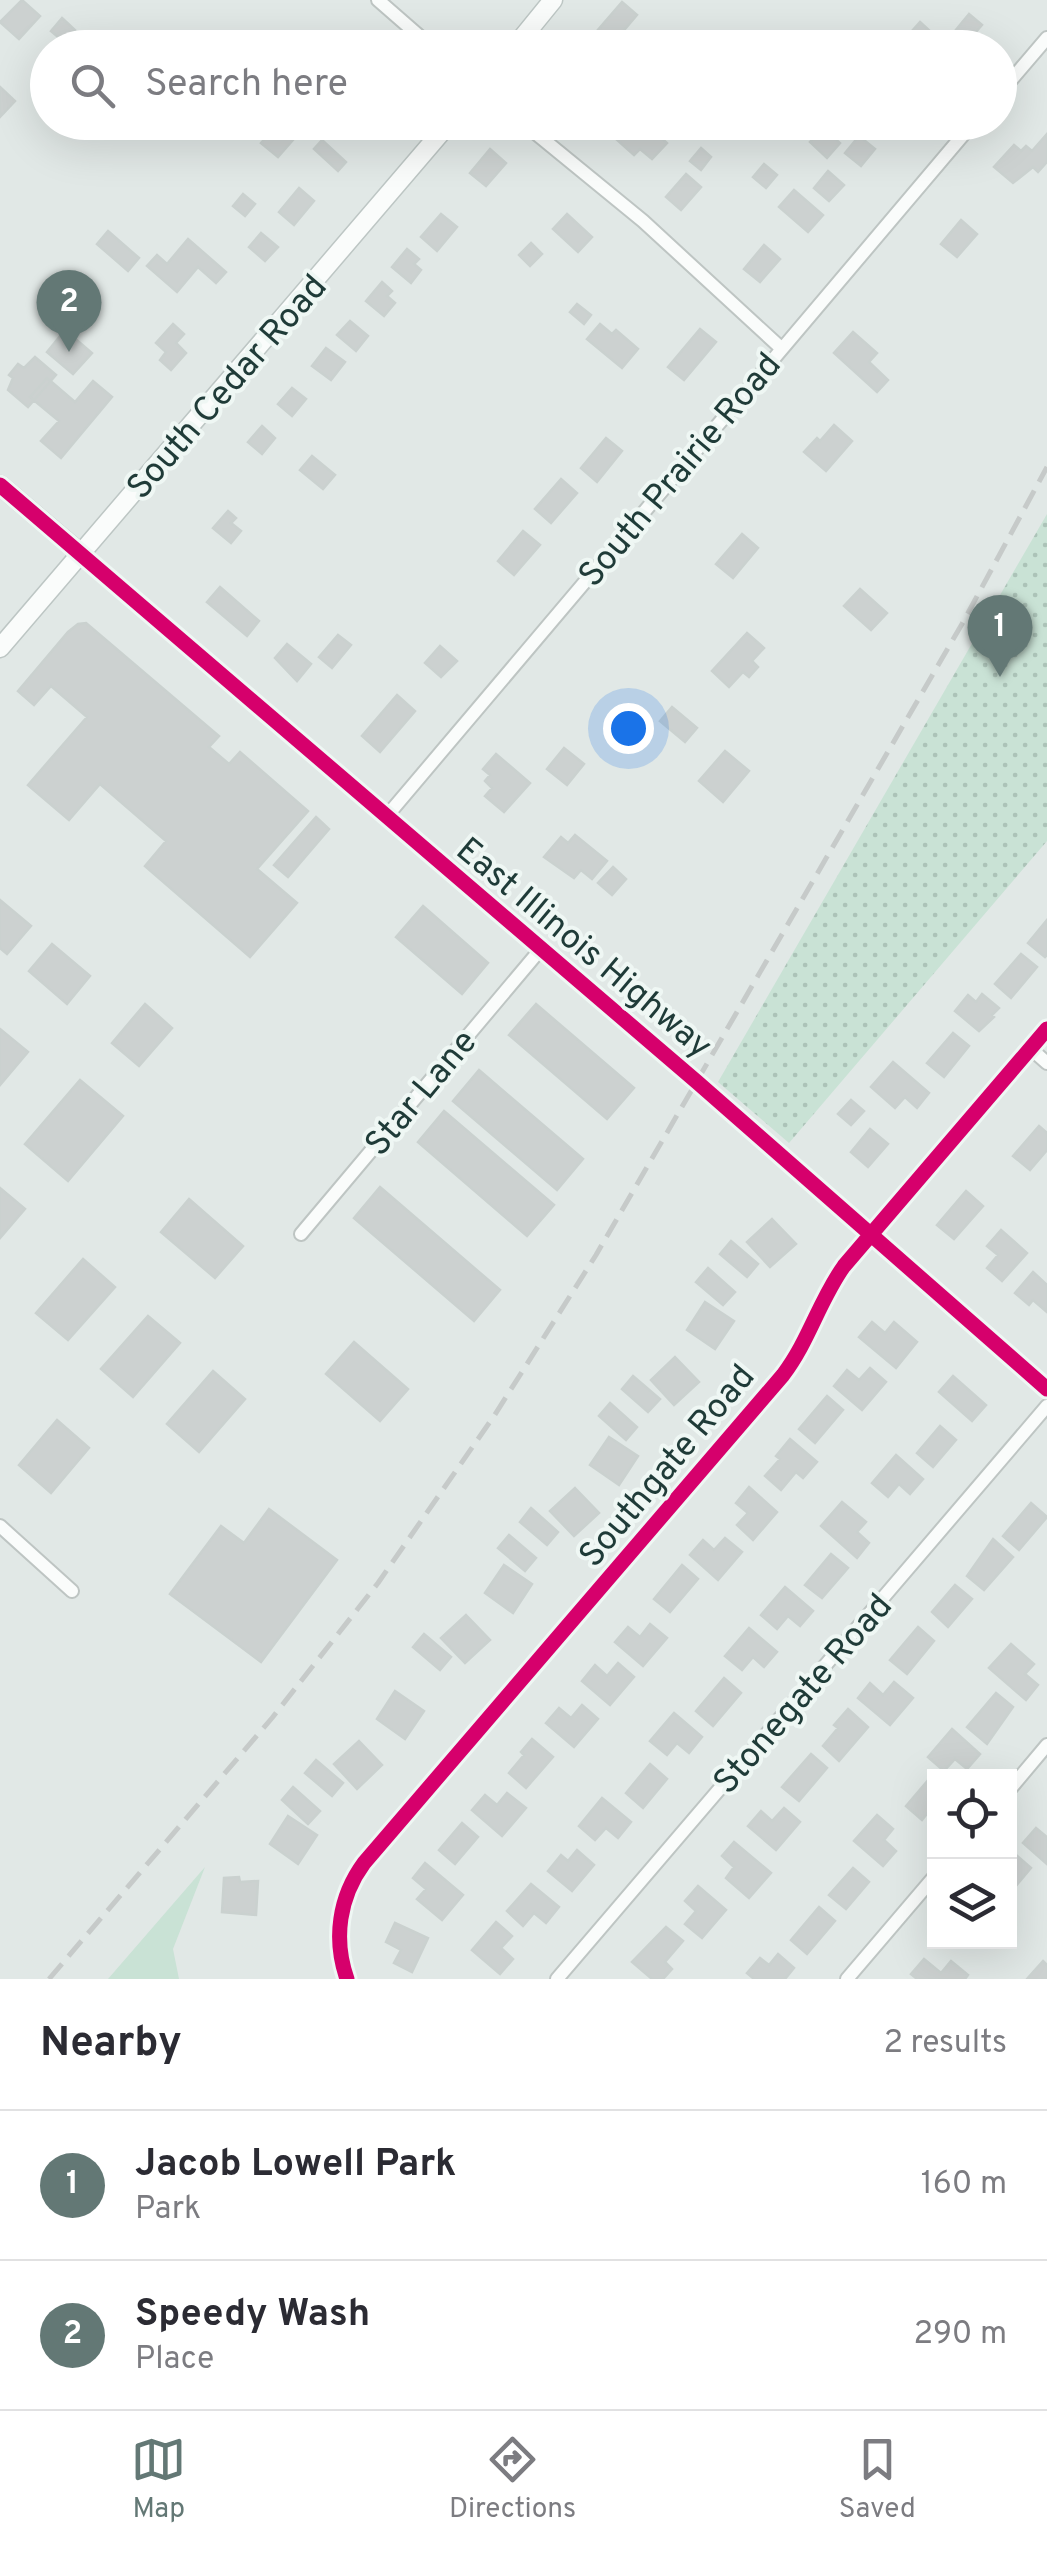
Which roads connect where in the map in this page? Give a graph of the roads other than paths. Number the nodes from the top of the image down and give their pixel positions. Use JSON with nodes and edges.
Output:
{"nodes":[{"id":1,"x":378,"y":0,"type":"edge"},
{"id":2,"x":553,"y":0,"type":"edge"},
{"id":3,"x":412,"y":30,"type":"edge"},
{"id":4,"x":529,"y":30,"type":"edge"},
{"id":5,"x":1047,"y":38,"type":"edge"},
{"id":6,"x":1017,"y":73,"type":"edge"},
{"id":7,"x":435,"y":140,"type":"edge"},
{"id":8,"x":544,"y":140,"type":"edge"},
{"id":9,"x":959,"y":140,"type":"edge"},
{"id":10,"x":780,"y":348,"type":"junction"},
{"id":11,"x":0,"y":485,"type":"edge"},
{"id":12,"x":80,"y":554,"type":"junction"},
{"id":13,"x":0,"y":648,"type":"edge"},
{"id":14,"x":386,"y":818,"type":"junction"},
{"id":15,"x":540,"y":950,"type":"junction"},
{"id":16,"x":1047,"y":1028,"type":"edge"},
{"id":17,"x":1030,"y":1048,"type":"junction"},
{"id":18,"x":1047,"y":1063,"type":"edge"},
{"id":19,"x":301,"y":1234,"type":"dead end"},
{"id":20,"x":871,"y":1235,"type":"junction"},
{"id":21,"x":1047,"y":1389,"type":"edge"},
{"id":22,"x":1047,"y":1406,"type":"edge"},
{"id":23,"x":0,"y":1526,"type":"edge"},
{"id":24,"x":72,"y":1592,"type":"dead end"},
{"id":25,"x":1047,"y":1745,"type":"edge"},
{"id":26,"x":1017,"y":1781,"type":"edge"},
{"id":27,"x":927,"y":1885,"type":"edge"},
{"id":28,"x":347,"y":1979,"type":"edge"},
{"id":29,"x":557,"y":1979,"type":"edge"},
{"id":30,"x":847,"y":1979,"type":"edge"}],
"edges":[{"from":1,"to":3,"type":"street"},
{"from":2,"to":4,"type":"main road"},
{"from":5,"to":6,"type":"street"},
{"from":7,"to":12,"type":"main road","name":"South Cedar Road"},
{"from":8,"to":10,"type":"street"},
{"from":9,"to":10,"type":"street","name":"South Prairie Road"},
{"from":10,"to":14,"type":"street","name":"South Prairie Road"},
{"from":11,"to":12,"type":"main road"},
{"from":12,"to":13,"type":"main road","name":"South Cedar Road"},
{"from":12,"to":14,"type":"street","name":"East Illinois Highway"},
{"from":14,"to":15,"type":"street","name":"East Illinois Highway"},
{"from":15,"to":19,"type":"street","name":"Star Lane"},
{"from":15,"to":20,"type":"street","name":"East Illinois Highway"},
{"from":16,"to":17,"type":"street","name":"Southgate Road"},
{"from":17,"to":18,"type":"street"},
{"from":17,"to":20,"type":"street","name":"Southgate Road"},
{"from":20,"to":21,"type":"street","name":"East Illinois Highway"},
{"from":20,"to":28,"type":"street","name":"Southgate Road"},
{"from":22,"to":29,"type":"street","name":"Stonegate Road"},
{"from":23,"to":24,"type":"street"},
{"from":25,"to":26,"type":"street"},
{"from":27,"to":30,"type":"street"}]}
